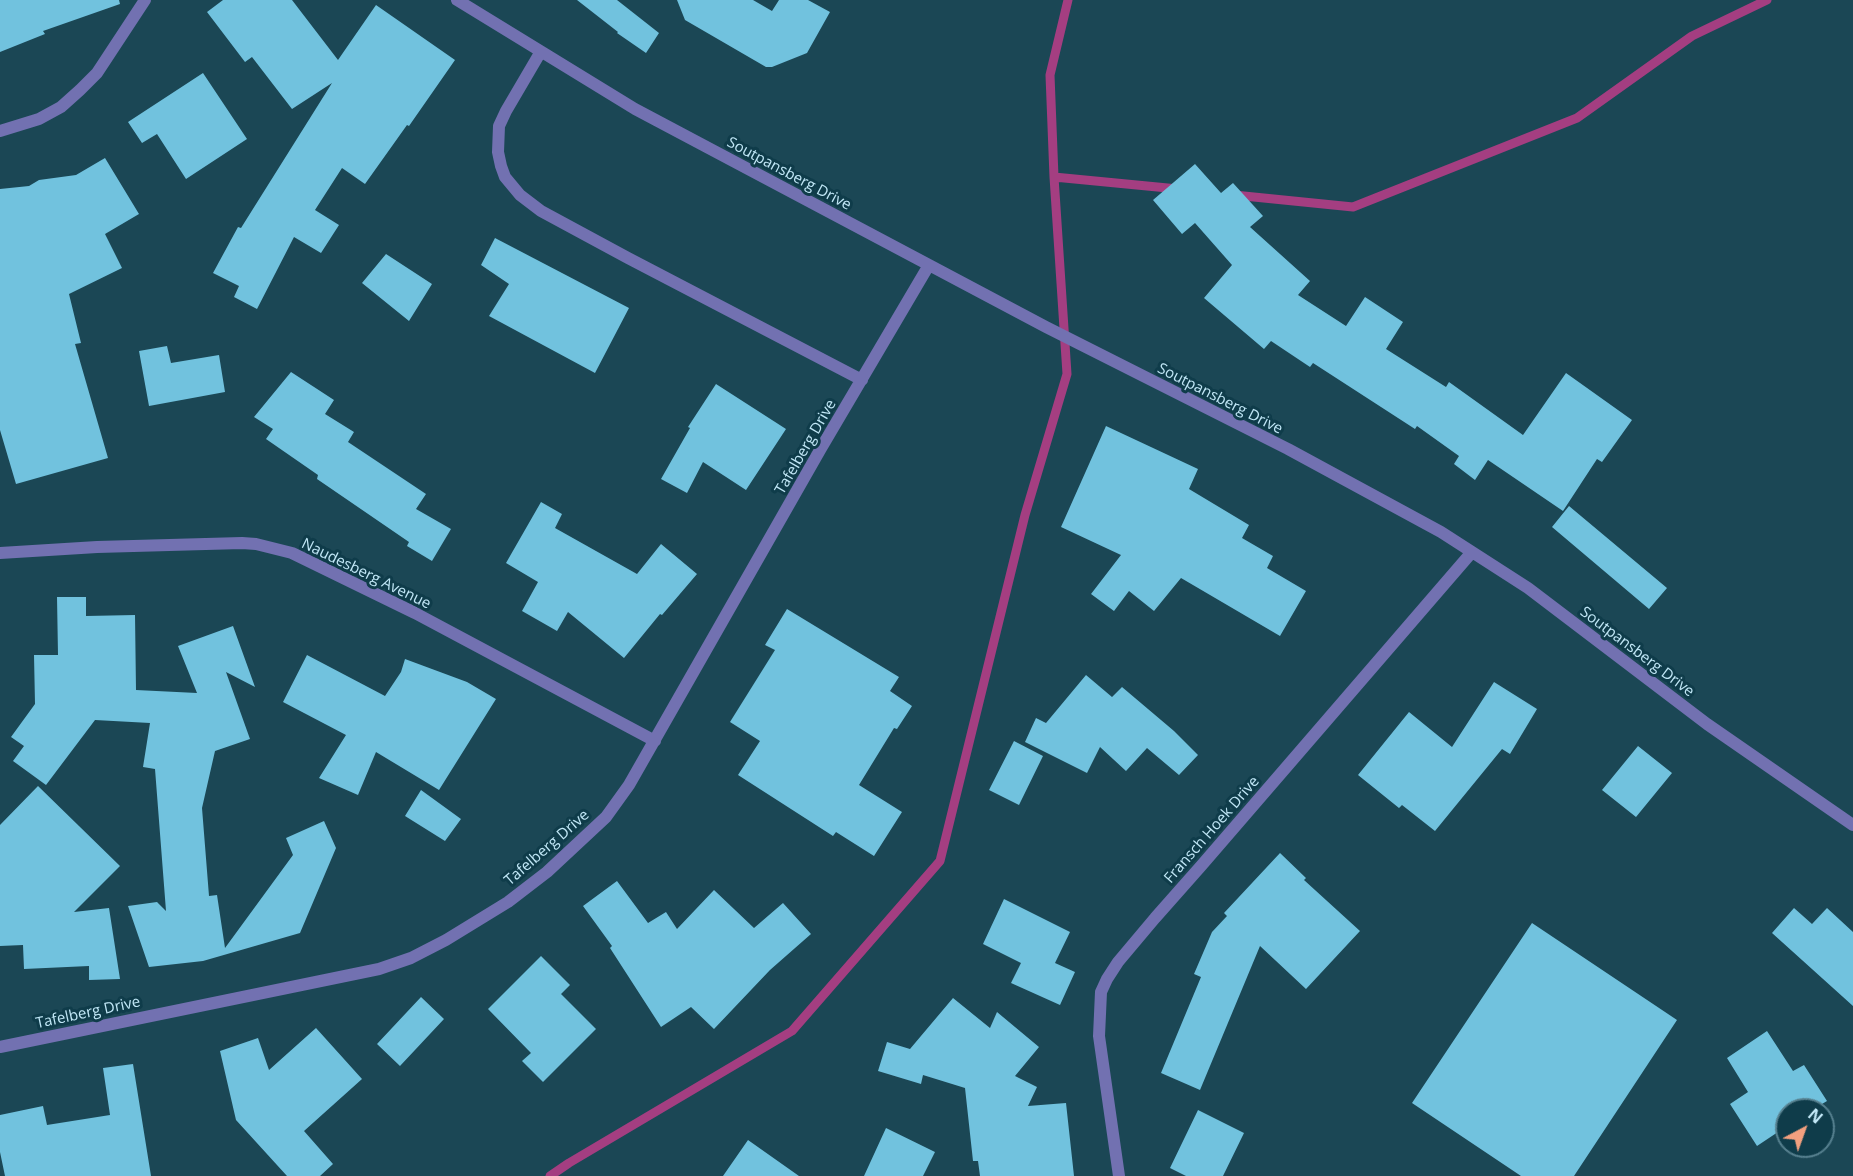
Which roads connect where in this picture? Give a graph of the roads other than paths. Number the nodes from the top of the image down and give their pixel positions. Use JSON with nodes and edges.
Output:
{"nodes":[{"id":1,"x":145,"y":0,"type":"edge"},
{"id":2,"x":457,"y":0,"type":"edge"},
{"id":3,"x":540,"y":53,"type":"junction"},
{"id":4,"x":0,"y":131,"type":"edge"},
{"id":5,"x":929,"y":265,"type":"junction"},
{"id":6,"x":862,"y":380,"type":"junction"},
{"id":7,"x":1472,"y":552,"type":"junction"},
{"id":8,"x":0,"y":553,"type":"edge"},
{"id":9,"x":655,"y":741,"type":"junction"},
{"id":10,"x":1853,"y":825,"type":"edge"},
{"id":11,"x":0,"y":1047,"type":"edge"},
{"id":12,"x":1119,"y":1176,"type":"edge"}],
"edges":[{"from":1,"to":4,"type":"street"},
{"from":2,"to":3,"type":"street","name":"Soutpansberg Drive"},
{"from":3,"to":5,"type":"street","name":"Soutpansberg Drive"},
{"from":3,"to":6,"type":"street"},
{"from":5,"to":6,"type":"street","name":"Tafelberg Drive"},
{"from":5,"to":7,"type":"street","name":"Soutpansberg Drive"},
{"from":6,"to":9,"type":"street","name":"Tafelberg Drive"},
{"from":7,"to":10,"type":"street","name":"Soutpansberg Drive"},
{"from":7,"to":12,"type":"street","name":"Fransch Hoek Drive"},
{"from":8,"to":9,"type":"street","name":"Naudesberg Avenue"},
{"from":9,"to":11,"type":"street","name":"Tafelberg Drive"}]}
